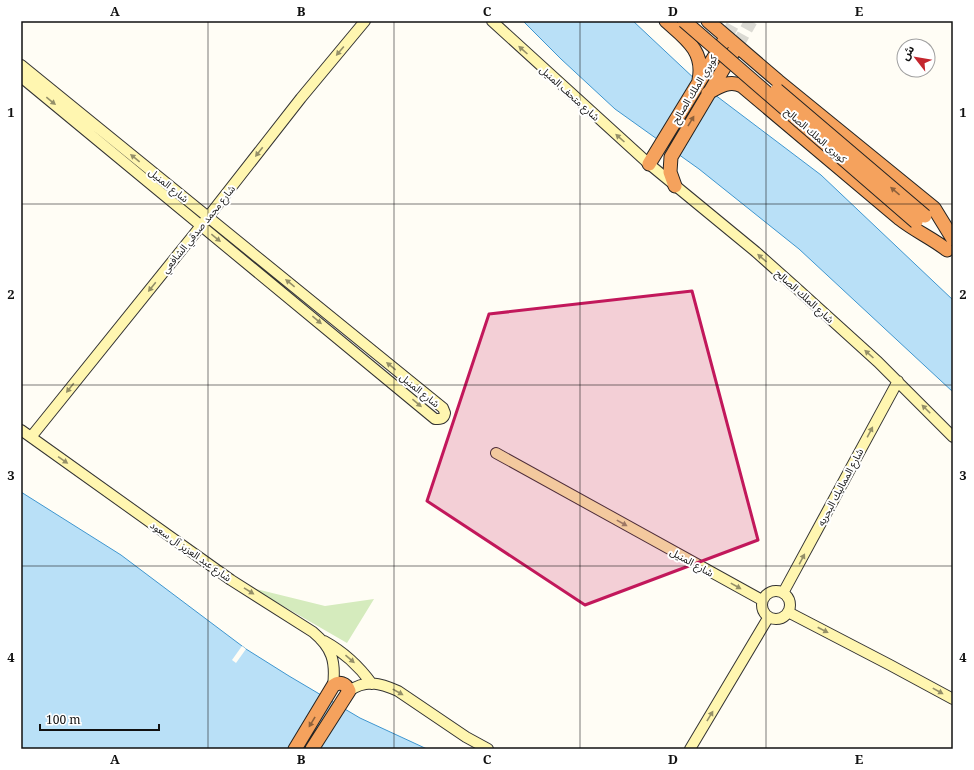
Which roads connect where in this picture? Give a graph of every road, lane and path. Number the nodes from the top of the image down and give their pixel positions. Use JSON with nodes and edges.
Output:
{"nodes":[{"id":1,"x":365,"y":21,"type":"edge"},
{"id":2,"x":492,"y":21,"type":"edge"},
{"id":3,"x":684,"y":21,"type":"edge"},
{"id":4,"x":696,"y":21,"type":"edge"},
{"id":5,"x":708,"y":21,"type":"edge"},
{"id":6,"x":668,"y":22,"type":"edge"},
{"id":7,"x":726,"y":37,"type":"junction"},
{"id":8,"x":737,"y":46,"type":"junction"},
{"id":9,"x":21,"y":65,"type":"edge"},
{"id":10,"x":703,"y":65,"type":"junction"},
{"id":11,"x":21,"y":77,"type":"edge"},
{"id":12,"x":778,"y":81,"type":"junction"},
{"id":13,"x":708,"y":93,"type":"junction"},
{"id":14,"x":761,"y":102,"type":"junction"},
{"id":15,"x":655,"y":153,"type":"junction"},
{"id":16,"x":672,"y":155,"type":"junction"},
{"id":17,"x":675,"y":186,"type":"junction"},
{"id":18,"x":204,"y":221,"type":"junction"},
{"id":19,"x":952,"y":246,"type":"edge"},
{"id":20,"x":898,"y":381,"type":"junction"},
{"id":21,"x":21,"y":430,"type":"edge"},
{"id":22,"x":31,"y":437,"type":"junction"},
{"id":23,"x":953,"y":437,"type":"edge"},
{"id":24,"x":496,"y":453,"type":"dead end"},
{"id":25,"x":783,"y":593,"type":"junction"},
{"id":26,"x":762,"y":600,"type":"junction"},
{"id":27,"x":788,"y":612,"type":"junction"},
{"id":28,"x":768,"y":618,"type":"junction"},
{"id":29,"x":322,"y":640,"type":"junction"},
{"id":30,"x":372,"y":684,"type":"junction"},
{"id":31,"x":330,"y":690,"type":"junction"},
{"id":32,"x":349,"y":691,"type":"junction"},
{"id":33,"x":953,"y":699,"type":"edge"},
{"id":34,"x":296,"y":749,"type":"edge"},
{"id":35,"x":312,"y":749,"type":"edge"},
{"id":36,"x":488,"y":749,"type":"edge"},
{"id":37,"x":690,"y":749,"type":"edge"}],
"edges":[{"from":1,"to":18,"type":"main road","name":"شارع محمد صدقي الشافعي","one_way":true},
{"from":15,"to":2,"type":"main road","name":"شارع متحف المنيل","one_way":true},
{"from":3,"to":19,"type":"highway","name":"كوبرى الملك الصالح","bridge":true},
{"from":19,"to":4,"type":"highway","name":"كوبرى الملك الصالح","one_way":true,"bridge":true},
{"from":5,"to":7,"type":"highway"},
{"from":6,"to":10,"type":"highway"},
{"from":7,"to":8,"type":"highway"},
{"from":7,"to":10,"type":"highway","name":"كوبري الملك الصالح"},
{"from":8,"to":12,"type":"highway"},
{"from":8,"to":13,"type":"highway","name":"كوبري الملك الصالح"},
{"from":18,"to":9,"type":"main road","name":"شارع المنيل","one_way":true},
{"from":10,"to":15,"type":"highway","name":"كوبري الملك الصالح"},
{"from":11,"to":18,"type":"main road","name":"شارع المنيل","one_way":true},
{"from":12,"to":14,"type":"highway"},
{"from":12,"to":19,"type":"highway"},
{"from":13,"to":14,"type":"highway"},
{"from":16,"to":13,"type":"highway","name":"كوبري الملك الصالح","one_way":true},
{"from":14,"to":19,"type":"highway"},
{"from":15,"to":16,"type":"highway"},
{"from":15,"to":17,"type":"main road","name":"شارع الملك الصالح"},
{"from":16,"to":17,"type":"highway"},
{"from":20,"to":17,"type":"main road","name":"شارع الملك الصالح","one_way":true},
{"from":18,"to":18,"type":"main road","name":"شارع المنيل","one_way":true},
{"from":18,"to":22,"type":"main road","name":"شارع محمد صدقي الشافعي","one_way":true},
{"from":23,"to":20,"type":"main road","name":"شارع الملك الصالح","one_way":true},
{"from":25,"to":20,"type":"main road","name":"شارع المماليك البحريه","one_way":true},
{"from":21,"to":22,"type":"main road","name":"شارع عبد العزيز آل سعود"},
{"from":22,"to":29,"type":"main road","name":"شارع عبد العزيز آل سعود","one_way":true},
{"from":24,"to":26,"type":"main road","name":"شارع المنيل","one_way":true},
{"from":25,"to":26,"type":"main road"},
{"from":25,"to":27,"type":"main road"},
{"from":26,"to":28,"type":"main road"},
{"from":27,"to":28,"type":"main road"},
{"from":27,"to":33,"type":"main road","one_way":true},
{"from":37,"to":28,"type":"main road","one_way":true},
{"from":29,"to":30,"type":"main road","one_way":true},
{"from":29,"to":31,"type":"main road","name":"شارع عبد العزيز آل سعود"},
{"from":30,"to":32,"type":"main road"},
{"from":30,"to":36,"type":"main road","one_way":true},
{"from":31,"to":32,"type":"highway"},
{"from":31,"to":34,"type":"highway","one_way":true},
{"from":32,"to":35,"type":"highway"}]}
